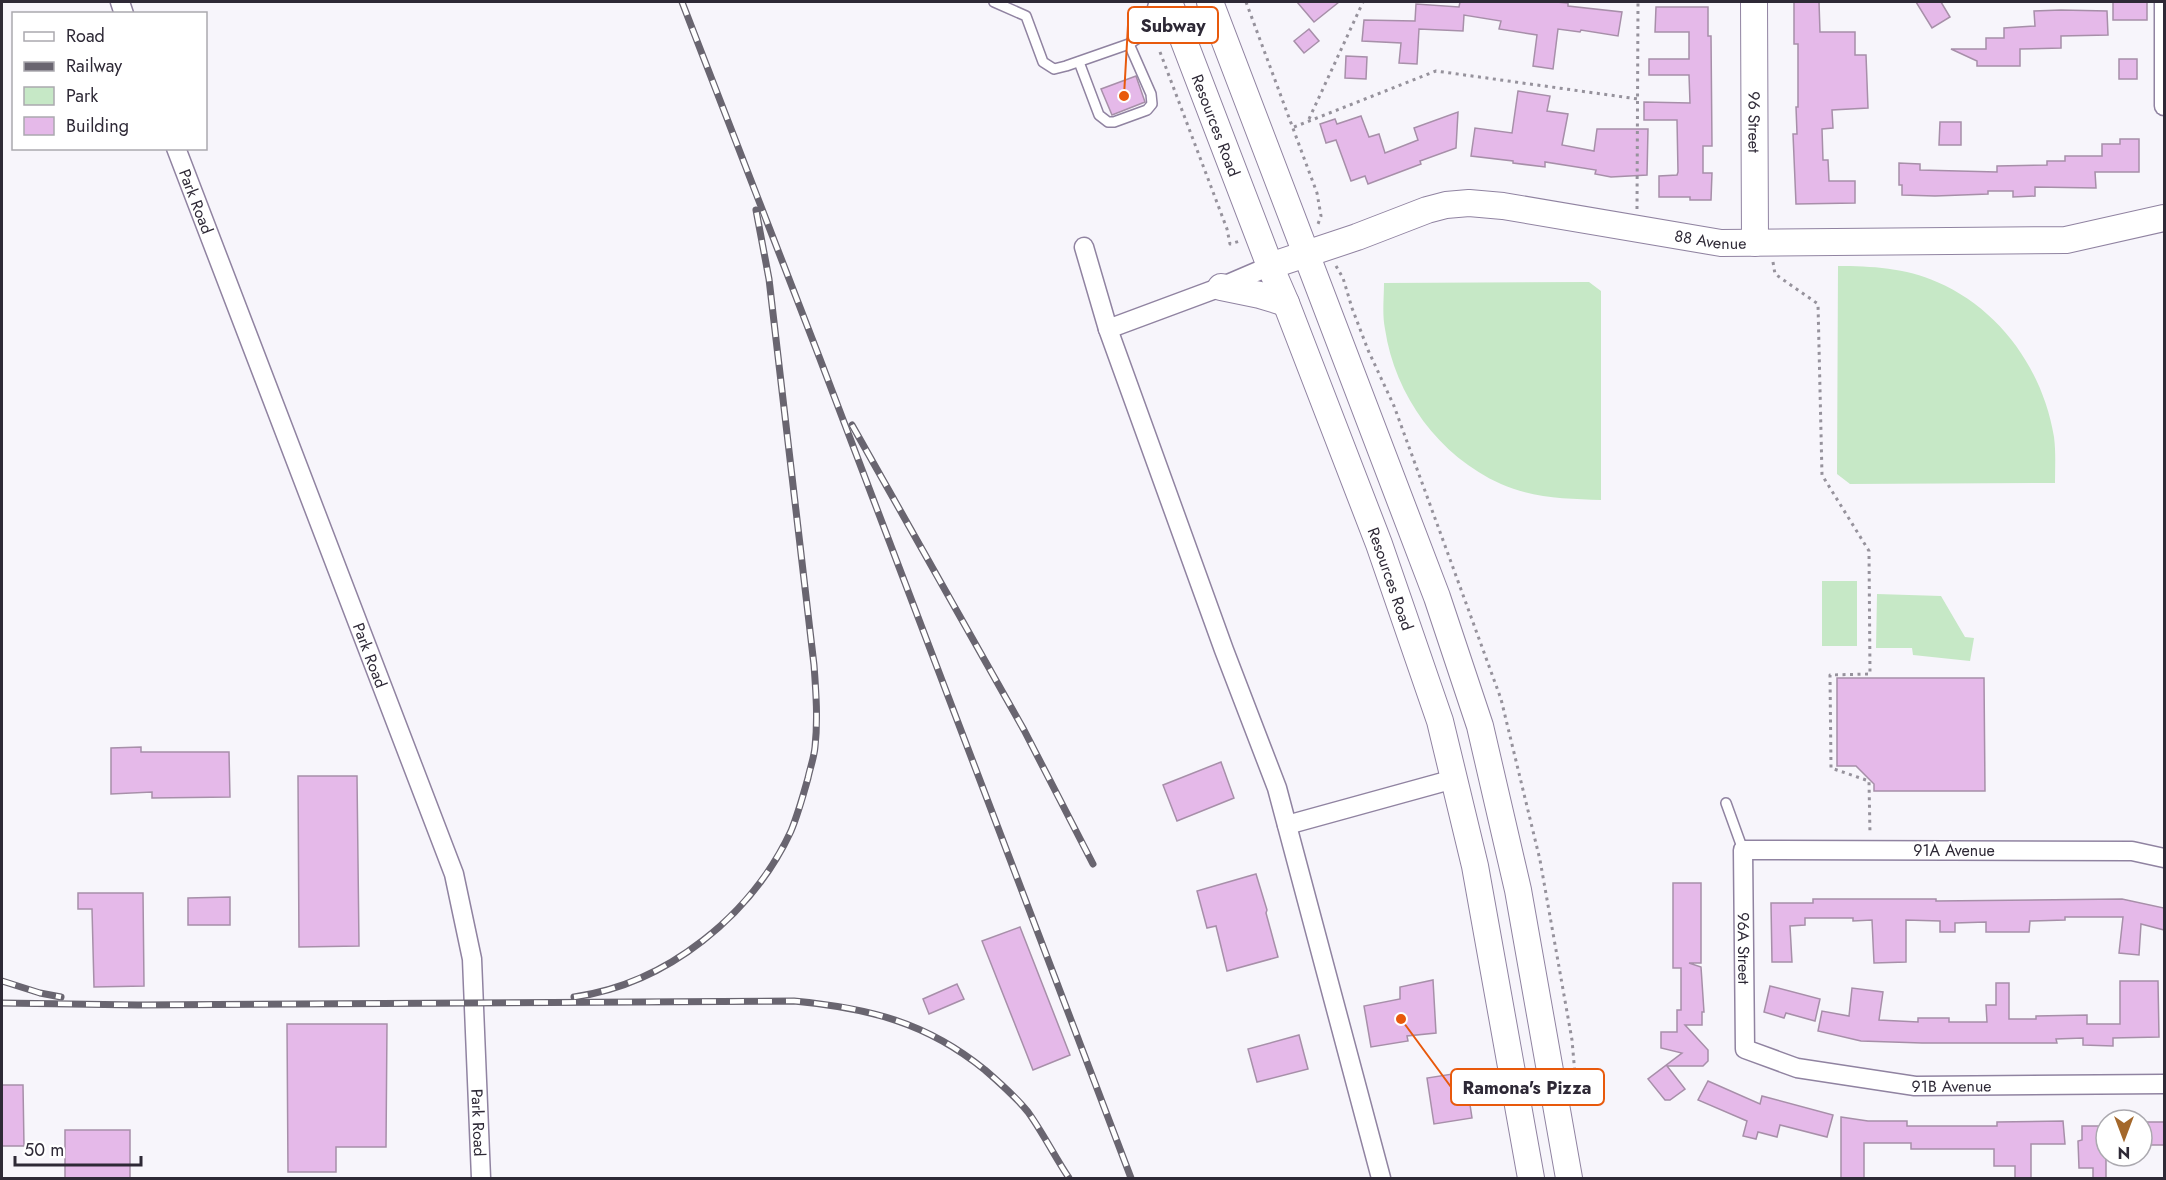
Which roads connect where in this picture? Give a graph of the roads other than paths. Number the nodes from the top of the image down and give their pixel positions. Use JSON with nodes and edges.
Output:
{"nodes":[{"id":1,"x":994,"y":2,"type":"edge"},
{"id":2,"x":1154,"y":2,"type":"edge"},
{"id":3,"x":1169,"y":2,"type":"edge"},
{"id":4,"x":1210,"y":2,"type":"edge"},
{"id":5,"x":1754,"y":2,"type":"edge"},
{"id":6,"x":2164,"y":2,"type":"edge"},
{"id":7,"x":1129,"y":44,"type":"junction"},
{"id":8,"x":1079,"y":62,"type":"junction"},
{"id":9,"x":2164,"y":106,"type":"edge"},
{"id":10,"x":177,"y":150,"type":"edge"},
{"id":11,"x":2164,"y":218,"type":"edge"},
{"id":12,"x":1755,"y":243,"type":"junction"},
{"id":13,"x":1084,"y":247,"type":"dead end"},
{"id":14,"x":1307,"y":254,"type":"junction"},
{"id":15,"x":1270,"y":266,"type":"junction"},
{"id":16,"x":1221,"y":287,"type":"junction"},
{"id":17,"x":1286,"y":303,"type":"junction"},
{"id":18,"x":1108,"y":329,"type":"junction"},
{"id":19,"x":1454,"y":779,"type":"junction"},
{"id":20,"x":1726,"y":803,"type":"dead end"},
{"id":21,"x":1287,"y":825,"type":"junction"},
{"id":22,"x":1743,"y":850,"type":"junction"},
{"id":23,"x":2164,"y":858,"type":"edge"},
{"id":24,"x":1745,"y":1049,"type":"joint"},
{"id":25,"x":2164,"y":1084,"type":"edge"},
{"id":26,"x":481,"y":1179,"type":"edge"},
{"id":27,"x":1381,"y":1179,"type":"edge"},
{"id":28,"x":1531,"y":1179,"type":"edge"},
{"id":29,"x":1569,"y":1179,"type":"edge"}],
"edges":[{"from":1,"to":8,"type":"lane"},
{"from":2,"to":7,"type":"lane"},
{"from":3,"to":15,"type":"main road","name":"Resources Road"},
{"from":4,"to":14,"type":"main road"},
{"from":5,"to":12,"type":"main road","name":"96 Street"},
{"from":6,"to":9,"type":"street"},
{"from":7,"to":8,"type":"lane"},
{"from":7,"to":8,"type":"lane"},
{"from":10,"to":26,"type":"street","name":"Park Road"},
{"from":11,"to":12,"type":"main road","name":"88 Avenue"},
{"from":12,"to":14,"type":"main road","name":"88 Avenue"},
{"from":13,"to":18,"type":"street"},
{"from":14,"to":15,"type":"main road","name":"88 Avenue"},
{"from":14,"to":29,"type":"main road"},
{"from":15,"to":16,"type":"street"},
{"from":15,"to":17,"type":"main road","name":"Resources Road"},
{"from":16,"to":17,"type":"main road"},
{"from":16,"to":18,"type":"street"},
{"from":17,"to":19,"type":"main road","name":"Resources Road"},
{"from":18,"to":21,"type":"street"},
{"from":19,"to":21,"type":"street"},
{"from":19,"to":28,"type":"main road","name":"Resources Road"},
{"from":20,"to":22,"type":"lane"},
{"from":21,"to":27,"type":"street"},
{"from":22,"to":23,"type":"street","name":"91A Avenue"},
{"from":22,"to":24,"type":"street","name":"96A Street"},
{"from":24,"to":25,"type":"street","name":"91B Avenue"}]}
